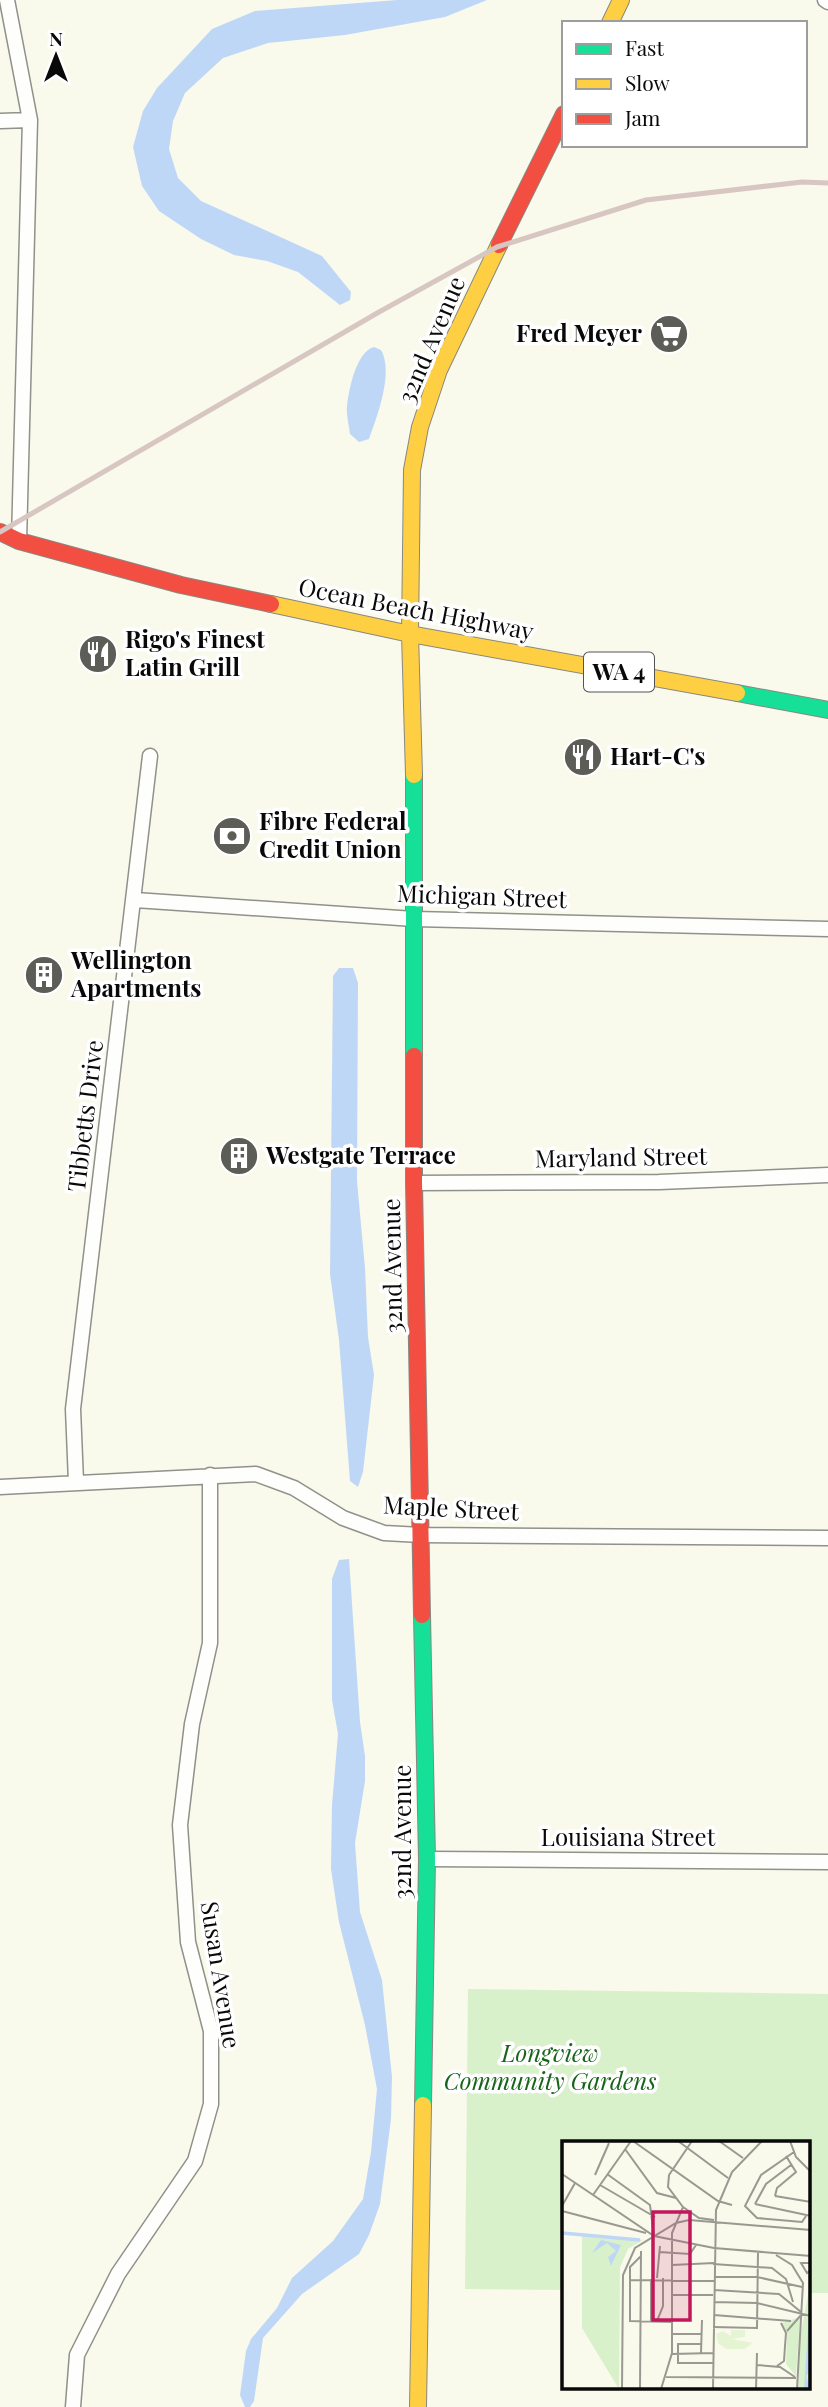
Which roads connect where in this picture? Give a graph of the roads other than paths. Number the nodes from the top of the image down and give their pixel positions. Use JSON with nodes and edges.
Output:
{"nodes":[{"id":1,"x":8,"y":0,"type":"edge"},
{"id":2,"x":621,"y":0,"type":"edge"},
{"id":3,"x":611,"y":21,"type":"edge"},
{"id":4,"x":562,"y":118,"type":"edge"},
{"id":5,"x":30,"y":120,"type":"junction"},
{"id":6,"x":0,"y":121,"type":"edge"},
{"id":7,"x":0,"y":532,"type":"edge"},
{"id":8,"x":19,"y":541,"type":"junction"},
{"id":9,"x":410,"y":634,"type":"junction"},
{"id":10,"x":828,"y":710,"type":"edge"},
{"id":11,"x":150,"y":756,"type":"dead end"},
{"id":12,"x":135,"y":900,"type":"junction"},
{"id":13,"x":414,"y":919,"type":"junction"},
{"id":14,"x":828,"y":929,"type":"edge"},
{"id":15,"x":828,"y":1175,"type":"edge"},
{"id":16,"x":414,"y":1183,"type":"junction"},
{"id":17,"x":210,"y":1475,"type":"junction"},
{"id":18,"x":76,"y":1482,"type":"junction"},
{"id":19,"x":0,"y":1487,"type":"edge"},
{"id":20,"x":421,"y":1535,"type":"junction"},
{"id":21,"x":828,"y":1538,"type":"edge"},
{"id":22,"x":427,"y":1859,"type":"junction"},
{"id":23,"x":828,"y":1862,"type":"edge"},
{"id":24,"x":74,"y":2407,"type":"edge"},
{"id":25,"x":418,"y":2407,"type":"edge"}],
"edges":[{"from":1,"to":5,"type":"street"},
{"from":2,"to":3,"type":"street"},
{"from":4,"to":9,"type":"street","name":"32nd Avenue"},
{"from":5,"to":6,"type":"street"},
{"from":5,"to":8,"type":"street"},
{"from":7,"to":8,"type":"street","name":"Ocean Beach Highway","number":"WA 4"},
{"from":8,"to":9,"type":"street","name":"Ocean Beach Highway","number":"WA 4"},
{"from":9,"to":10,"type":"street","name":"Ocean Beach Highway","number":"WA 4"},
{"from":9,"to":13,"type":"street","name":"32nd Avenue"},
{"from":11,"to":12,"type":"street","name":"Tibbetts Drive"},
{"from":12,"to":13,"type":"street","name":"Michigan Street"},
{"from":12,"to":18,"type":"street","name":"Tibbetts Drive"},
{"from":13,"to":14,"type":"street","name":"Michigan Street"},
{"from":13,"to":16,"type":"street","name":"32nd Avenue"},
{"from":15,"to":16,"type":"street","name":"Maryland Street"},
{"from":16,"to":20,"type":"street","name":"32nd Avenue"},
{"from":17,"to":18,"type":"street","name":"Maple Street"},
{"from":17,"to":20,"type":"street","name":"Maple Street"},
{"from":17,"to":24,"type":"street","name":"Susan Avenue"},
{"from":18,"to":19,"type":"street","name":"Maple Street"},
{"from":20,"to":21,"type":"street","name":"Maple Street"},
{"from":20,"to":22,"type":"street","name":"32nd Avenue"},
{"from":22,"to":23,"type":"street","name":"Louisiana Street"},
{"from":22,"to":25,"type":"street","name":"32nd Avenue"}]}
